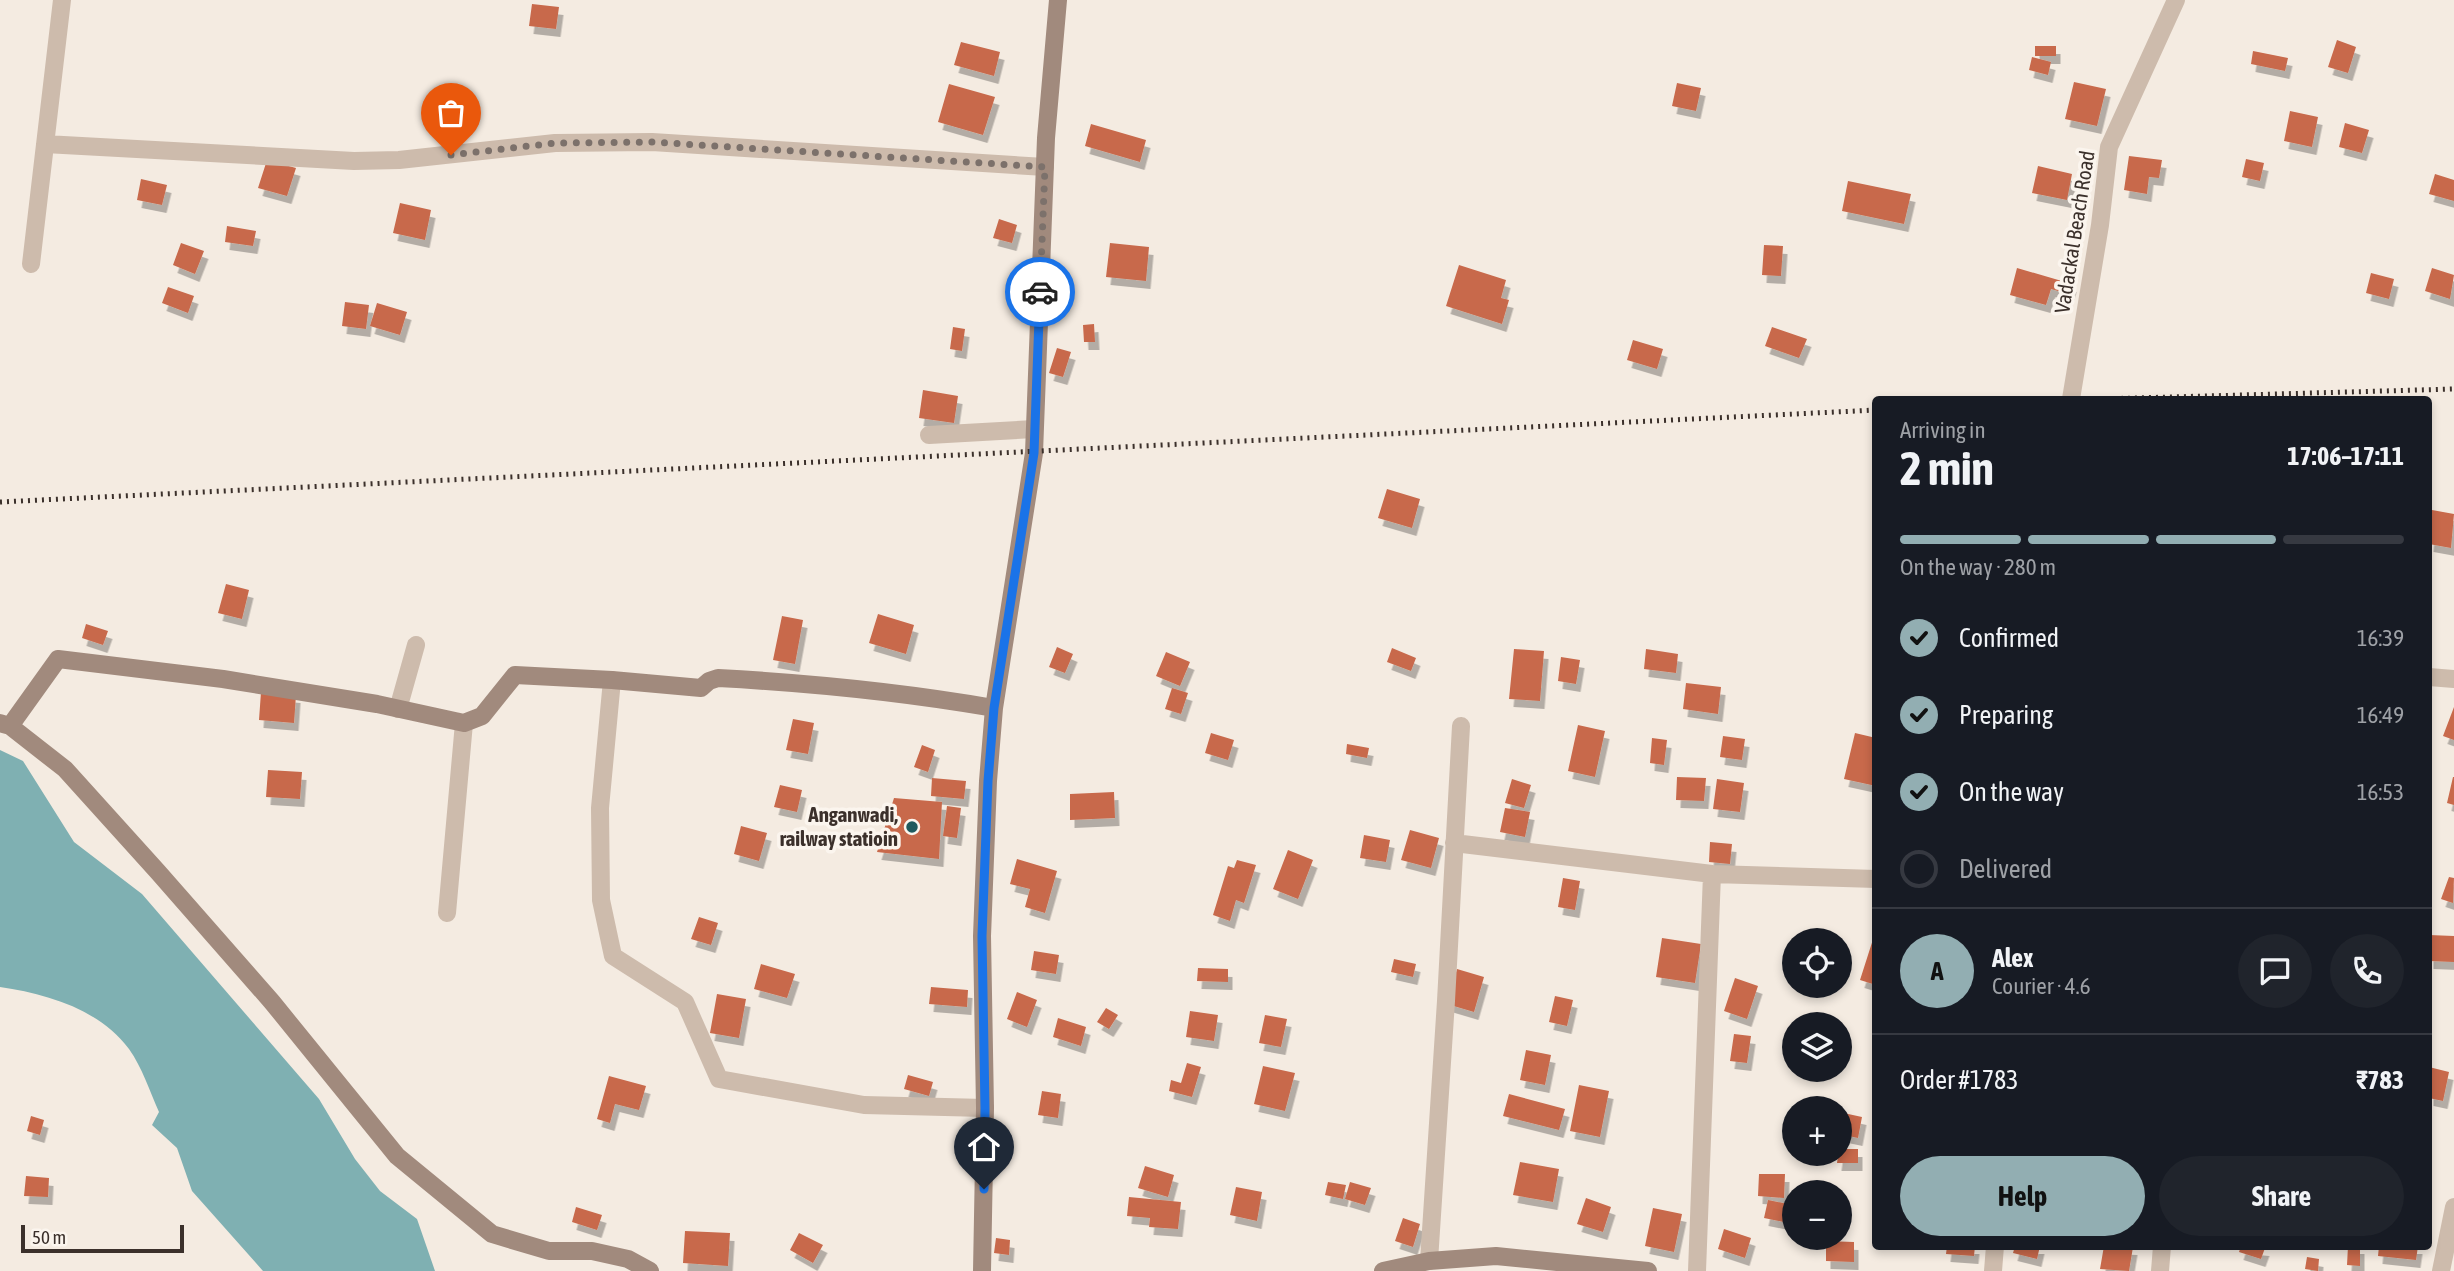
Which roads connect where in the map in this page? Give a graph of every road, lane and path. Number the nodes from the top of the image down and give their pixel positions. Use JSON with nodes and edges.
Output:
{"nodes":[{"id":1,"x":62,"y":0,"type":"edge"},
{"id":2,"x":1058,"y":0,"type":"edge"},
{"id":3,"x":2176,"y":0,"type":"edge"},
{"id":4,"x":45,"y":144,"type":"junction"},
{"id":5,"x":1045,"y":167,"type":"junction"},
{"id":6,"x":31,"y":264,"type":"dead end"},
{"id":7,"x":2072,"y":396,"type":"edge"},
{"id":8,"x":1034,"y":429,"type":"junction"},
{"id":9,"x":929,"y":435,"type":"dead end"},
{"id":10,"x":416,"y":645,"type":"dead end"},
{"id":11,"x":2432,"y":677,"type":"edge"},
{"id":12,"x":2454,"y":679,"type":"edge"},
{"id":13,"x":612,"y":680,"type":"junction"},
{"id":14,"x":994,"y":708,"type":"junction"},
{"id":15,"x":398,"y":709,"type":"junction"},
{"id":16,"x":464,"y":723,"type":"junction"},
{"id":17,"x":5,"y":724,"type":"edge"},
{"id":18,"x":1461,"y":726,"type":"dead end"},
{"id":19,"x":1454,"y":843,"type":"junction"},
{"id":20,"x":1712,"y":874,"type":"junction"},
{"id":21,"x":1872,"y":879,"type":"edge"},
{"id":22,"x":447,"y":913,"type":"dead end"},
{"id":23,"x":985,"y":1108,"type":"junction"},
{"id":24,"x":2454,"y":1207,"type":"edge"},
{"id":25,"x":1995,"y":1250,"type":"edge"},
{"id":26,"x":2162,"y":1250,"type":"edge"},
{"id":27,"x":1429,"y":1261,"type":"junction"},
{"id":28,"x":650,"y":1271,"type":"edge"},
{"id":29,"x":982,"y":1271,"type":"edge"},
{"id":30,"x":1382,"y":1271,"type":"edge"},
{"id":31,"x":1648,"y":1271,"type":"edge"},
{"id":32,"x":1697,"y":1271,"type":"edge"},
{"id":33,"x":1993,"y":1271,"type":"edge"},
{"id":34,"x":2160,"y":1271,"type":"edge"},
{"id":35,"x":2441,"y":1271,"type":"edge"}],
"edges":[{"from":1,"to":4,"type":"street"},
{"from":2,"to":5,"type":"main road"},
{"from":3,"to":7,"type":"street","name":"Vadackal Beach Road"},
{"from":4,"to":5,"type":"street"},
{"from":4,"to":6,"type":"street"},
{"from":5,"to":8,"type":"main road"},
{"from":8,"to":9,"type":"street"},
{"from":8,"to":14,"type":"main road"},
{"from":10,"to":15,"type":"street"},
{"from":11,"to":12,"type":"street"},
{"from":13,"to":14,"type":"main road"},
{"from":13,"to":16,"type":"main road"},
{"from":13,"to":23,"type":"street"},
{"from":14,"to":23,"type":"main road"},
{"from":15,"to":16,"type":"main road"},
{"from":15,"to":17,"type":"main road"},
{"from":16,"to":22,"type":"street"},
{"from":17,"to":28,"type":"main road"},
{"from":18,"to":19,"type":"street"},
{"from":19,"to":20,"type":"street"},
{"from":19,"to":27,"type":"street"},
{"from":20,"to":21,"type":"street"},
{"from":20,"to":32,"type":"street"},
{"from":23,"to":29,"type":"main road"},
{"from":24,"to":35,"type":"street"},
{"from":25,"to":33,"type":"street"},
{"from":26,"to":34,"type":"street"},
{"from":27,"to":30,"type":"main road"},
{"from":27,"to":31,"type":"main road"}]}
